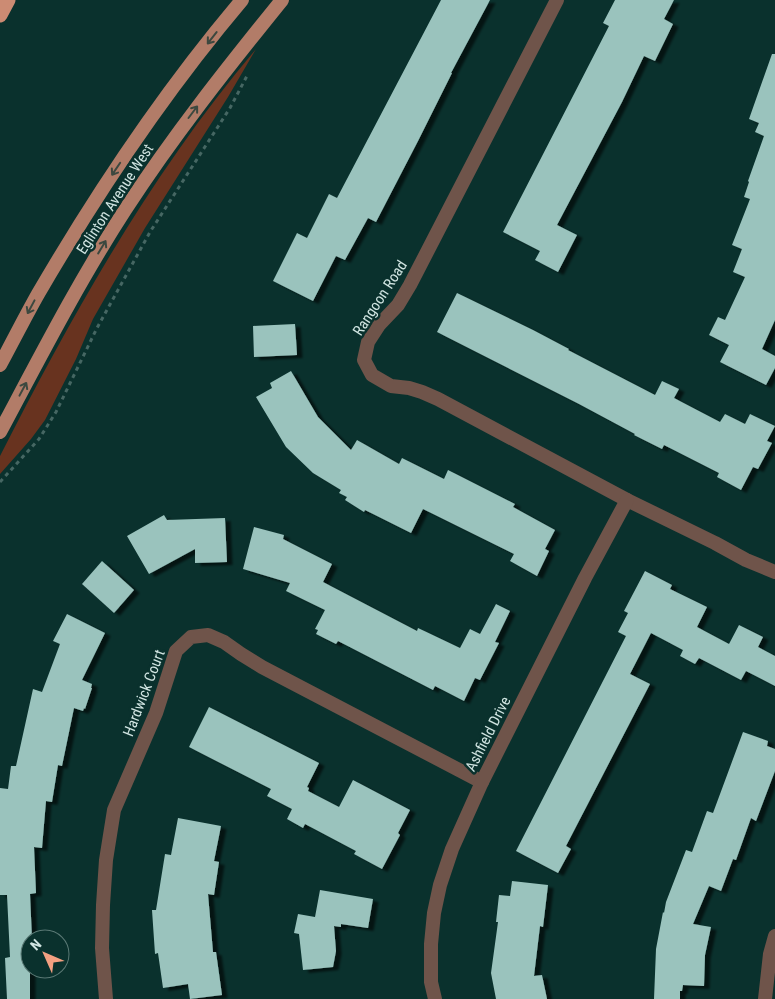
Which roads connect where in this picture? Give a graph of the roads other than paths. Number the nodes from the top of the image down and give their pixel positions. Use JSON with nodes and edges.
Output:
{"nodes":[{"id":1,"x":8,"y":0,"type":"edge"},
{"id":2,"x":242,"y":0,"type":"edge"},
{"id":3,"x":282,"y":0,"type":"edge"},
{"id":4,"x":557,"y":0,"type":"edge"},
{"id":5,"x":0,"y":15,"type":"edge"},
{"id":6,"x":0,"y":365,"type":"edge"},
{"id":7,"x":0,"y":432,"type":"edge"},
{"id":8,"x":627,"y":500,"type":"junction"},
{"id":9,"x":775,"y":572,"type":"edge"},
{"id":10,"x":482,"y":782,"type":"junction"},
{"id":11,"x":775,"y":936,"type":"edge"},
{"id":12,"x":106,"y":999,"type":"edge"},
{"id":13,"x":435,"y":999,"type":"edge"},
{"id":14,"x":765,"y":999,"type":"edge"}],
"edges":[{"from":1,"to":5,"type":"highway"},
{"from":2,"to":6,"type":"main road","name":"Eglinton Avenue West","one_way":true},
{"from":7,"to":3,"type":"main road","name":"Eglinton Avenue West","one_way":true},
{"from":4,"to":8,"type":"street","name":"Rangoon Road"},
{"from":8,"to":9,"type":"street","name":"Rangoon Road"},
{"from":8,"to":10,"type":"street","name":"Ashfield Drive"},
{"from":10,"to":12,"type":"street","name":"Hardwick Court"},
{"from":10,"to":13,"type":"street","name":"Ashfield Drive"},
{"from":11,"to":14,"type":"street"}]}
